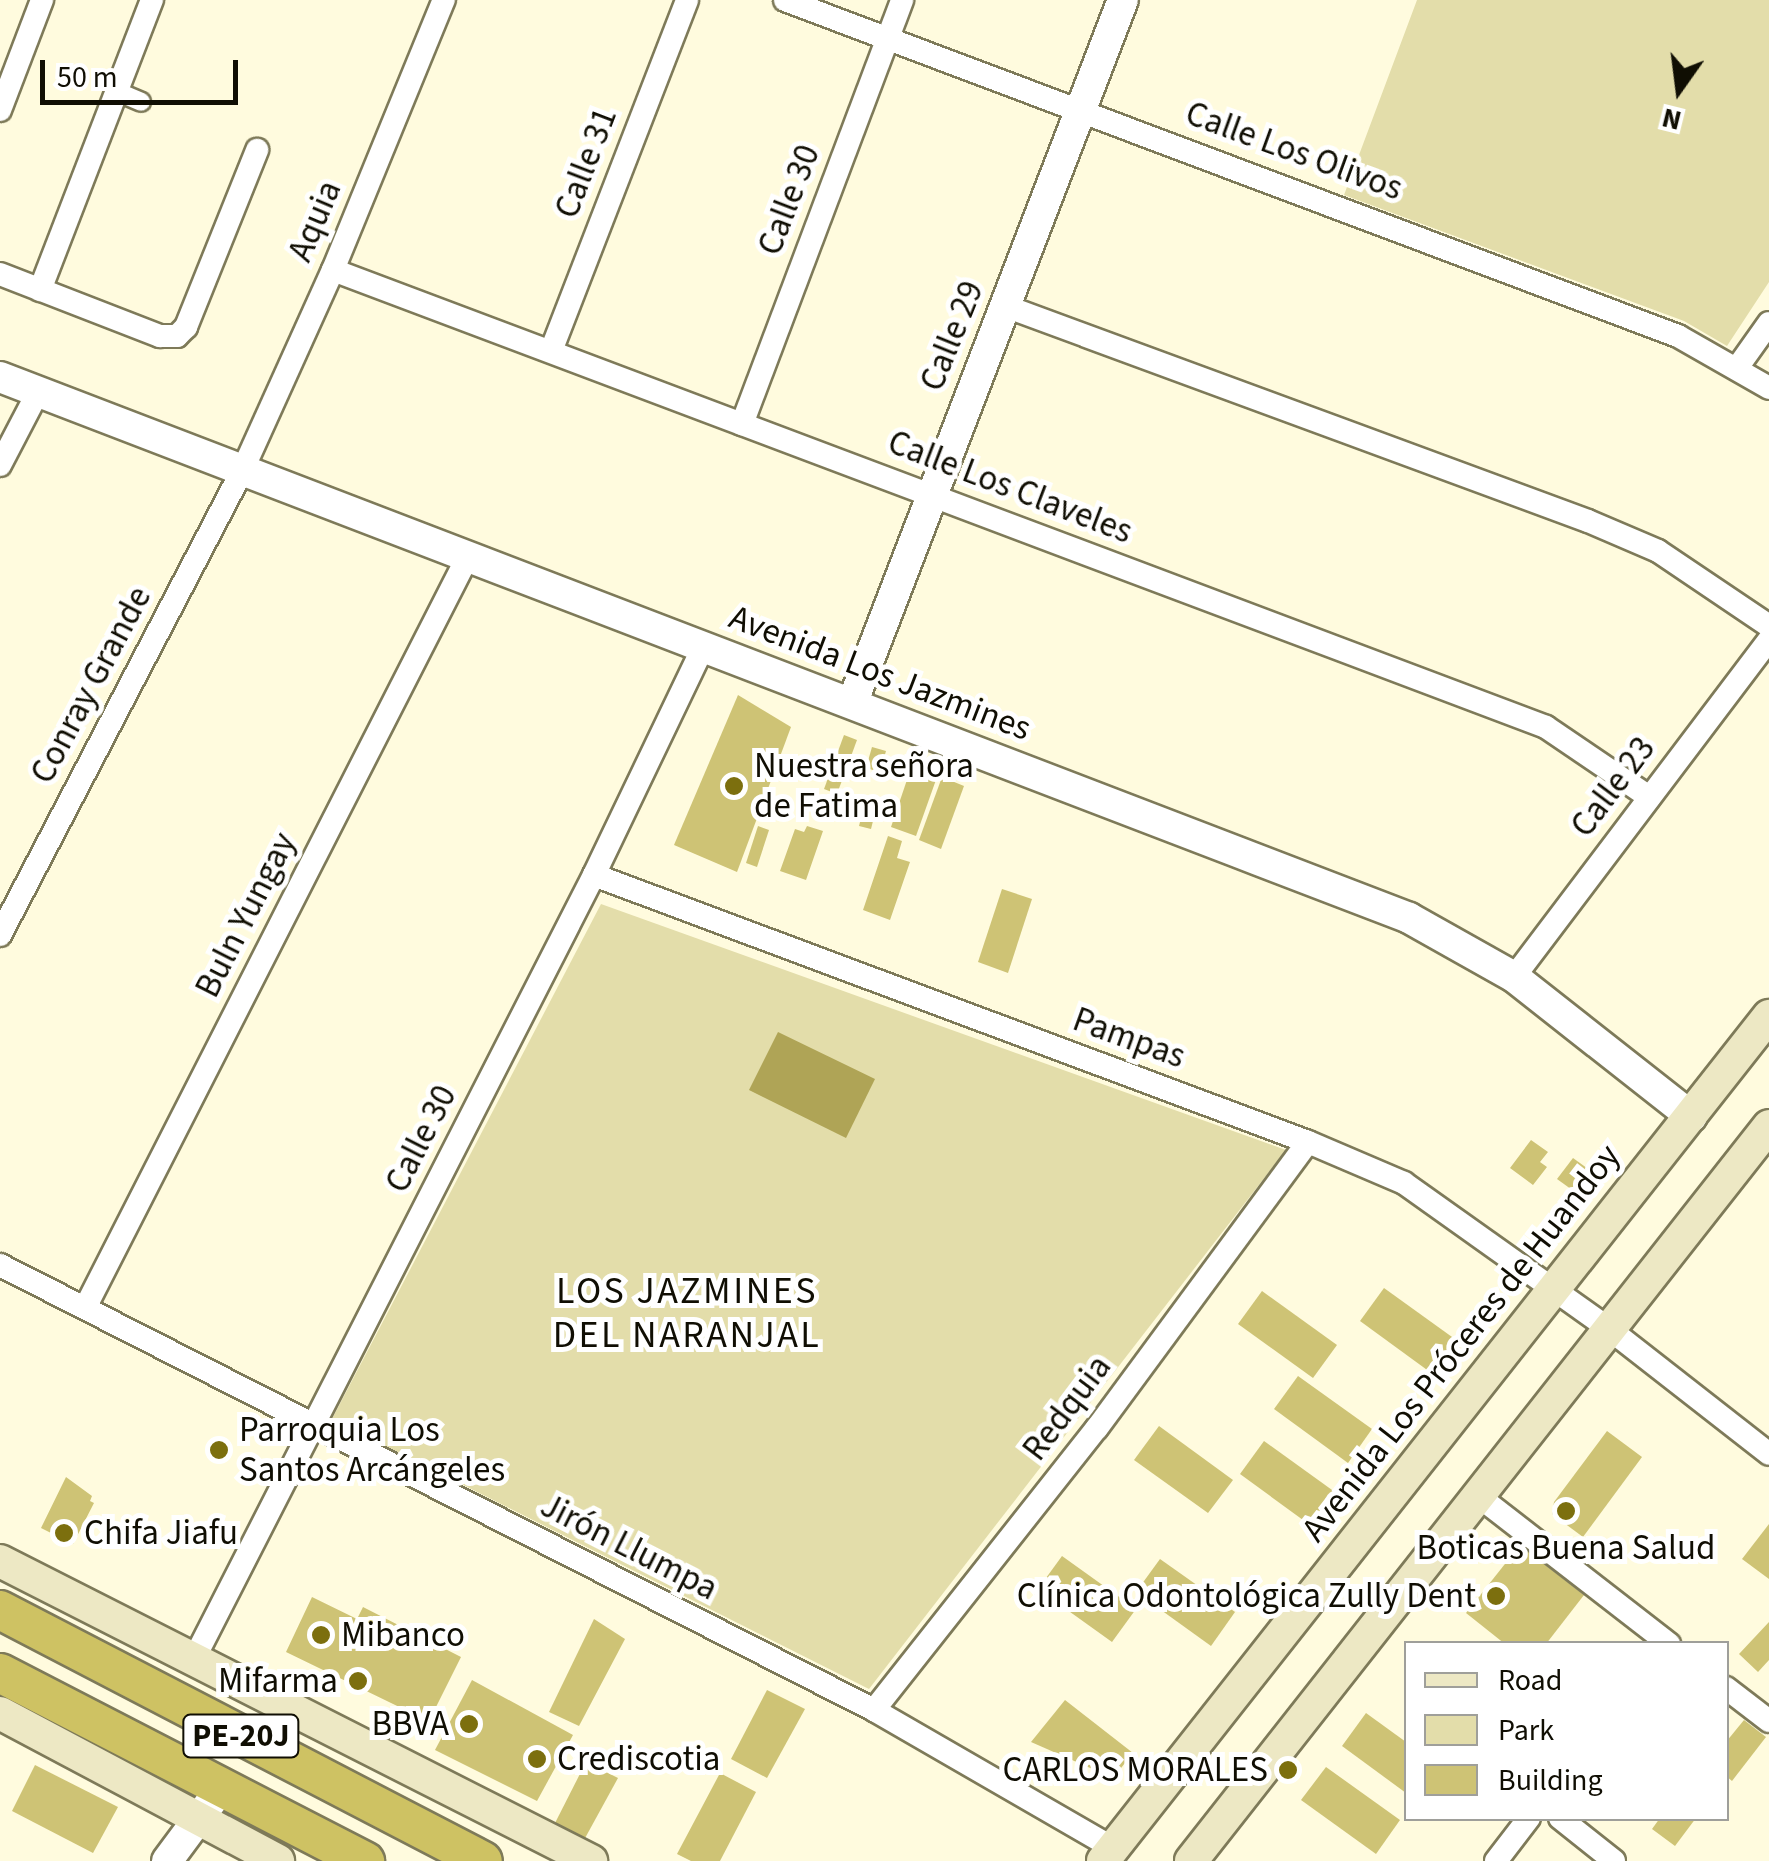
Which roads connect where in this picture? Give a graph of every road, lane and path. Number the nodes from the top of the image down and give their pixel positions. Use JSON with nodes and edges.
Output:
{"nodes":[{"id":1,"x":42,"y":0,"type":"edge"},
{"id":2,"x":152,"y":0,"type":"edge"},
{"id":3,"x":444,"y":0,"type":"edge"},
{"id":4,"x":687,"y":0,"type":"edge"},
{"id":5,"x":785,"y":0,"type":"edge"},
{"id":6,"x":902,"y":0,"type":"edge"},
{"id":7,"x":1123,"y":0,"type":"edge"},
{"id":8,"x":887,"y":39,"type":"junction"},
{"id":9,"x":118,"y":92,"type":"junction"},
{"id":10,"x":140,"y":102,"type":"dead end"},
{"id":11,"x":1080,"y":109,"type":"junction"},
{"id":12,"x":0,"y":110,"type":"edge"},
{"id":13,"x":258,"y":150,"type":"dead end"},
{"id":14,"x":333,"y":270,"type":"junction"},
{"id":15,"x":0,"y":274,"type":"edge"},
{"id":16,"x":40,"y":290,"type":"junction"},
{"id":17,"x":1005,"y":306,"type":"junction"},
{"id":18,"x":1769,"y":323,"type":"edge"},
{"id":19,"x":551,"y":351,"type":"junction"},
{"id":20,"x":1737,"y":368,"type":"junction"},
{"id":21,"x":0,"y":377,"type":"edge"},
{"id":22,"x":1769,"y":388,"type":"edge"},
{"id":23,"x":38,"y":392,"type":"junction"},
{"id":24,"x":742,"y":424,"type":"junction"},
{"id":25,"x":0,"y":464,"type":"edge"},
{"id":26,"x":244,"y":467,"type":"junction"},
{"id":27,"x":930,"y":494,"type":"junction"},
{"id":28,"x":469,"y":554,"type":"junction"},
{"id":29,"x":1769,"y":626,"type":"edge"},
{"id":30,"x":1769,"y":640,"type":"edge"},
{"id":31,"x":704,"y":646,"type":"junction"},
{"id":32,"x":853,"y":701,"type":"junction"},
{"id":33,"x":1649,"y":797,"type":"junction"},
{"id":34,"x":594,"y":875,"type":"junction"},
{"id":35,"x":0,"y":934,"type":"edge"},
{"id":36,"x":1514,"y":977,"type":"junction"},
{"id":37,"x":1769,"y":1016,"type":"edge"},
{"id":38,"x":1692,"y":1117,"type":"junction"},
{"id":39,"x":1769,"y":1126,"type":"edge"},
{"id":40,"x":1308,"y":1142,"type":"junction"},
{"id":41,"x":0,"y":1265,"type":"edge"},
{"id":42,"x":1552,"y":1290,"type":"junction"},
{"id":43,"x":85,"y":1308,"type":"junction"},
{"id":44,"x":1608,"y":1328,"type":"junction"},
{"id":45,"x":314,"y":1426,"type":"junction"},
{"id":46,"x":1769,"y":1454,"type":"edge"},
{"id":47,"x":1478,"y":1495,"type":"junction"},
{"id":48,"x":0,"y":1561,"type":"edge"},
{"id":49,"x":0,"y":1610,"type":"edge"},
{"id":50,"x":1663,"y":1641,"type":"edge"},
{"id":51,"x":192,"y":1661,"type":"junction"},
{"id":52,"x":0,"y":1673,"type":"edge"},
{"id":53,"x":1729,"y":1690,"type":"edge"},
{"id":54,"x":874,"y":1710,"type":"junction"},
{"id":55,"x":0,"y":1713,"type":"edge"},
{"id":56,"x":1769,"y":1722,"type":"edge"},
{"id":57,"x":222,"y":1787,"type":"junction"},
{"id":58,"x":200,"y":1818,"type":"junction"},
{"id":59,"x":1526,"y":1821,"type":"edge"},
{"id":60,"x":1564,"y":1821,"type":"edge"},
{"id":61,"x":240,"y":1853,"type":"edge"},
{"id":62,"x":1108,"y":1855,"type":"edge"},
{"id":63,"x":168,"y":1861,"type":"edge"},
{"id":64,"x":278,"y":1861,"type":"edge"},
{"id":65,"x":365,"y":1861,"type":"edge"},
{"id":66,"x":483,"y":1861,"type":"edge"},
{"id":67,"x":591,"y":1861,"type":"edge"},
{"id":68,"x":1191,"y":1861,"type":"edge"},
{"id":69,"x":1496,"y":1861,"type":"edge"},
{"id":70,"x":1614,"y":1861,"type":"edge"}],
"edges":[{"from":1,"to":12,"type":"street"},
{"from":2,"to":9,"type":"street"},
{"from":3,"to":14,"type":"street","name":"Aquia"},
{"from":4,"to":19,"type":"street","name":"Calle 31"},
{"from":5,"to":8,"type":"street","name":"Calle Los Olivos"},
{"from":6,"to":8,"type":"street","name":"Calle 30"},
{"from":7,"to":11,"type":"street","name":"Calle 29"},
{"from":8,"to":11,"type":"street","name":"Calle Los Olivos"},
{"from":8,"to":24,"type":"street","name":"Calle 30"},
{"from":9,"to":10,"type":"street"},
{"from":9,"to":16,"type":"street"},
{"from":11,"to":17,"type":"street","name":"Calle 29"},
{"from":11,"to":20,"type":"street","name":"Calle Los Olivos"},
{"from":13,"to":16,"type":"street"},
{"from":14,"to":19,"type":"street","name":"Calle Los Claveles"},
{"from":14,"to":26,"type":"street","name":"Aquia"},
{"from":15,"to":16,"type":"street"},
{"from":17,"to":27,"type":"street","name":"Calle 29"},
{"from":17,"to":29,"type":"street"},
{"from":18,"to":20,"type":"street"},
{"from":19,"to":24,"type":"street","name":"Calle Los Claveles"},
{"from":20,"to":22,"type":"street","name":"Calle Los Olivos"},
{"from":21,"to":23,"type":"street","name":"Avenida Los Jazmines"},
{"from":23,"to":25,"type":"street"},
{"from":23,"to":26,"type":"street","name":"Avenida Los Jazmines"},
{"from":24,"to":27,"type":"street","name":"Calle Los Claveles"},
{"from":26,"to":28,"type":"street","name":"Avenida Los Jazmines"},
{"from":26,"to":35,"type":"street","name":"Conray Grande"},
{"from":27,"to":32,"type":"street","name":"Calle 29"},
{"from":27,"to":33,"type":"street","name":"Calle Los Claveles"},
{"from":28,"to":31,"type":"street","name":"Avenida Los Jazmines"},
{"from":28,"to":43,"type":"street","name":"Buln Yungay"},
{"from":30,"to":33,"type":"street","name":"Calle 23"},
{"from":31,"to":32,"type":"street","name":"Avenida Los Jazmines"},
{"from":31,"to":34,"type":"street","name":"Calle 30"},
{"from":32,"to":36,"type":"street","name":"Avenida Los Jazmines"},
{"from":33,"to":36,"type":"street","name":"Calle 23"},
{"from":34,"to":40,"type":"street","name":"Pampas"},
{"from":34,"to":45,"type":"street","name":"Calle 30"},
{"from":36,"to":38,"type":"street","name":"Avenida Los Jazmines"},
{"from":37,"to":38,"type":"main road","name":"Avenida Los Próceres de Huandoy"},
{"from":38,"to":42,"type":"main road","name":"Avenida Los Próceres de Huandoy"},
{"from":39,"to":44,"type":"main road"},
{"from":40,"to":42,"type":"street","name":"Pampas"},
{"from":40,"to":54,"type":"street","name":"Redquia"},
{"from":41,"to":43,"type":"street","name":"Jirón Llumpa"},
{"from":42,"to":44,"type":"street","name":"Pampas"},
{"from":42,"to":62,"type":"main road","name":"Avenida Los Próceres de Huandoy"},
{"from":43,"to":45,"type":"street","name":"Jirón Llumpa"},
{"from":44,"to":46,"type":"street","name":"Pampas"},
{"from":44,"to":47,"type":"main road"},
{"from":45,"to":51,"type":"street","name":"Calle 30"},
{"from":45,"to":54,"type":"street","name":"Jirón Llumpa"},
{"from":47,"to":50,"type":"street"},
{"from":47,"to":68,"type":"main road"},
{"from":48,"to":51,"type":"main road"},
{"from":49,"to":66,"type":"highway","number":"PE-20J"},
{"from":51,"to":67,"type":"main road"},
{"from":52,"to":57,"type":"highway","number":"PE-20J"},
{"from":53,"to":56,"type":"street"},
{"from":54,"to":62,"type":"street","name":"Jirón Llumpa"},
{"from":55,"to":58,"type":"main road"},
{"from":57,"to":58,"type":"street"},
{"from":57,"to":65,"type":"highway","number":"PE-20J"},
{"from":58,"to":61,"type":"main road"},
{"from":58,"to":63,"type":"street"},
{"from":59,"to":69,"type":"street"},
{"from":60,"to":70,"type":"street"},
{"from":61,"to":64,"type":"main road"}]}
